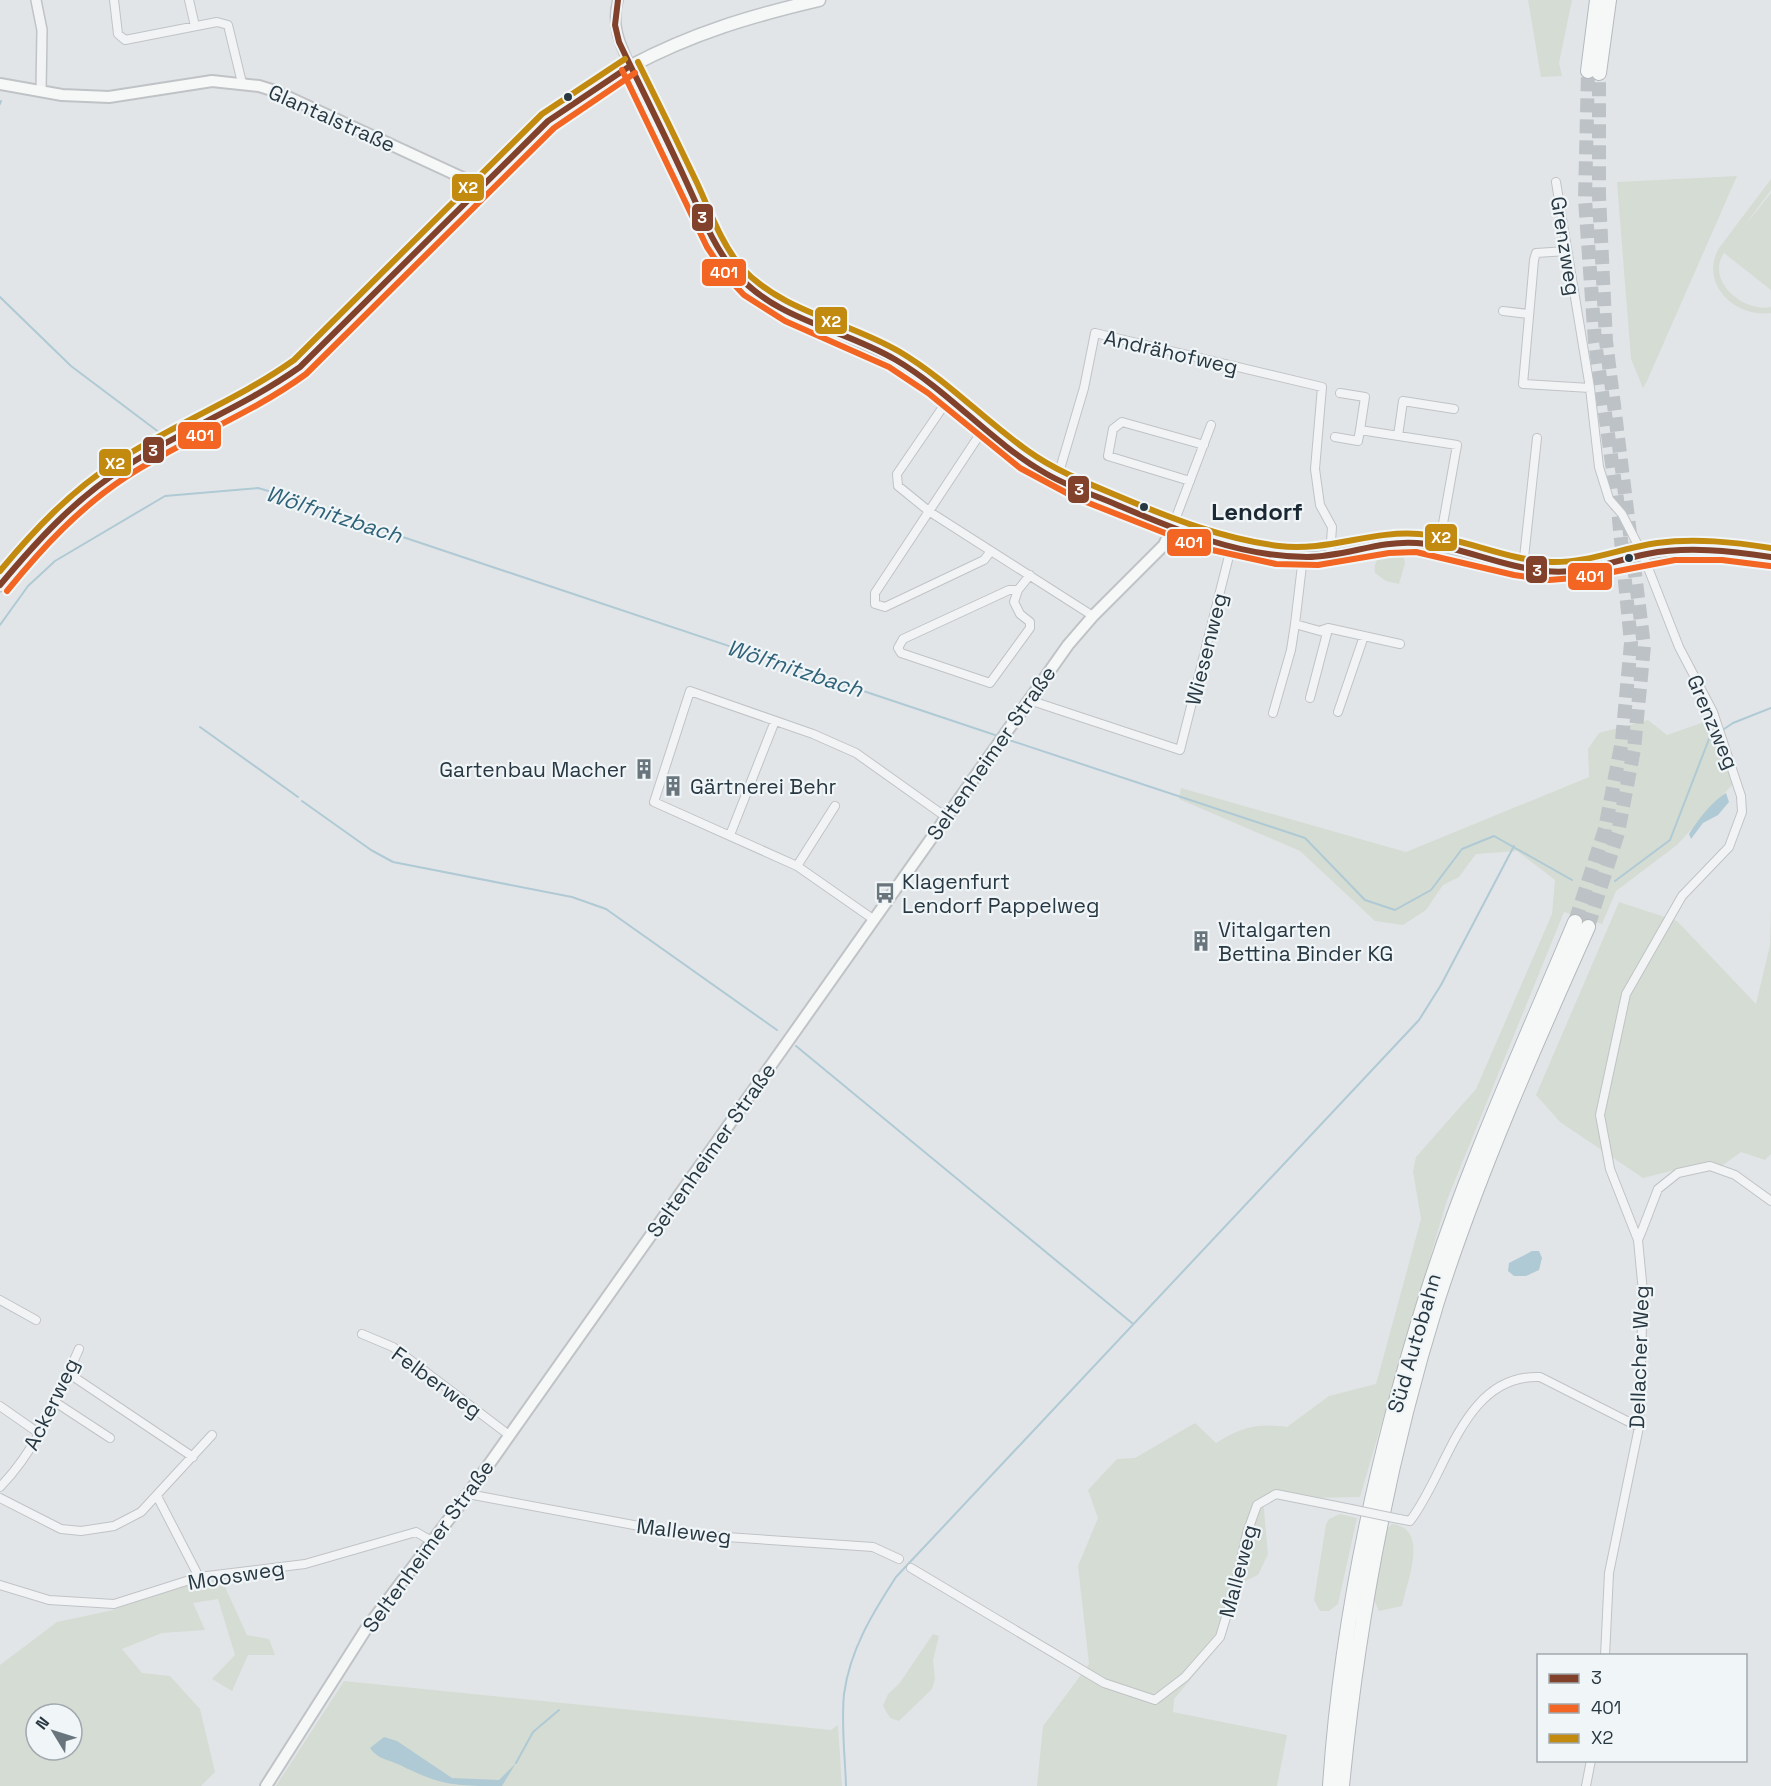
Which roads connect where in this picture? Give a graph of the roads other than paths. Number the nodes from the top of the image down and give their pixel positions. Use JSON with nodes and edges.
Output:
{"nodes":[{"id":1,"x":36,"y":0,"type":"edge"},
{"id":2,"x":114,"y":0,"type":"edge"},
{"id":3,"x":189,"y":0,"type":"edge"},
{"id":4,"x":618,"y":0,"type":"edge"},
{"id":5,"x":819,"y":0,"type":"edge"},
{"id":6,"x":1598,"y":0,"type":"edge"},
{"id":7,"x":1609,"y":0,"type":"edge"},
{"id":8,"x":195,"y":26,"type":"junction"},
{"id":9,"x":630,"y":66,"type":"junction"},
{"id":10,"x":0,"y":84,"type":"edge"},
{"id":11,"x":242,"y":84,"type":"junction"},
{"id":12,"x":41,"y":91,"type":"junction"},
{"id":13,"x":1556,"y":182,"type":"dead end"},
{"id":14,"x":477,"y":189,"type":"junction"},
{"id":15,"x":1567,"y":251,"type":"junction"},
{"id":16,"x":1503,"y":311,"type":"dead end"},
{"id":17,"x":1529,"y":314,"type":"junction"},
{"id":18,"x":1590,"y":388,"type":"junction"},
{"id":19,"x":1340,"y":393,"type":"dead end"},
{"id":20,"x":949,"y":398,"type":"junction"},
{"id":21,"x":1454,"y":409,"type":"dead end"},
{"id":22,"x":1211,"y":425,"type":"dead end"},
{"id":23,"x":984,"y":428,"type":"junction"},
{"id":24,"x":1360,"y":430,"type":"junction"},
{"id":25,"x":1398,"y":436,"type":"junction"},
{"id":26,"x":1335,"y":437,"type":"dead end"},
{"id":27,"x":1537,"y":438,"type":"dead end"},
{"id":28,"x":1204,"y":445,"type":"junction"},
{"id":29,"x":1057,"y":479,"type":"junction"},
{"id":30,"x":1190,"y":481,"type":"junction"},
{"id":31,"x":930,"y":512,"type":"junction"},
{"id":32,"x":1172,"y":528,"type":"junction"},
{"id":33,"x":1439,"y":546,"type":"junction"},
{"id":34,"x":1231,"y":548,"type":"junction"},
{"id":35,"x":990,"y":551,"type":"junction"},
{"id":36,"x":1643,"y":555,"type":"junction"},
{"id":37,"x":1330,"y":556,"type":"junction"},
{"id":38,"x":1303,"y":557,"type":"junction"},
{"id":39,"x":1771,"y":557,"type":"edge"},
{"id":40,"x":1523,"y":567,"type":"junction"},
{"id":41,"x":1030,"y":575,"type":"junction"},
{"id":42,"x":0,"y":585,"type":"edge"},
{"id":43,"x":1018,"y":590,"type":"junction"},
{"id":44,"x":1093,"y":616,"type":"junction"},
{"id":45,"x":1295,"y":624,"type":"junction"},
{"id":46,"x":1319,"y":631,"type":"junction"},
{"id":47,"x":1364,"y":636,"type":"junction"},
{"id":48,"x":1400,"y":644,"type":"dead end"},
{"id":49,"x":1311,"y":698,"type":"dead end"},
{"id":50,"x":1029,"y":700,"type":"junction"},
{"id":51,"x":1338,"y":712,"type":"dead end"},
{"id":52,"x":1273,"y":713,"type":"dead end"},
{"id":53,"x":775,"y":722,"type":"junction"},
{"id":54,"x":835,"y":806,"type":"dead end"},
{"id":55,"x":946,"y":817,"type":"junction"},
{"id":56,"x":730,"y":835,"type":"junction"},
{"id":57,"x":797,"y":866,"type":"junction"},
{"id":58,"x":873,"y":920,"type":"junction"},
{"id":59,"x":1771,"y":1201,"type":"edge"},
{"id":60,"x":1638,"y":1240,"type":"junction"},
{"id":61,"x":0,"y":1300,"type":"edge"},
{"id":62,"x":36,"y":1320,"type":"dead end"},
{"id":63,"x":362,"y":1334,"type":"dead end"},
{"id":64,"x":79,"y":1349,"type":"dead end"},
{"id":65,"x":68,"y":1373,"type":"junction"},
{"id":66,"x":54,"y":1402,"type":"junction"},
{"id":67,"x":0,"y":1406,"type":"edge"},
{"id":68,"x":1639,"y":1427,"type":"junction"},
{"id":69,"x":40,"y":1434,"type":"junction"},
{"id":70,"x":213,"y":1435,"type":"dead end"},
{"id":71,"x":509,"y":1435,"type":"junction"},
{"id":72,"x":110,"y":1438,"type":"dead end"},
{"id":73,"x":193,"y":1457,"type":"junction"},
{"id":74,"x":0,"y":1487,"type":"edge"},
{"id":75,"x":468,"y":1494,"type":"junction"},
{"id":76,"x":157,"y":1497,"type":"junction"},
{"id":77,"x":0,"y":1498,"type":"edge"},
{"id":78,"x":436,"y":1538,"type":"junction"},
{"id":79,"x":899,"y":1559,"type":"dead end"},
{"id":80,"x":911,"y":1568,"type":"dead end"},
{"id":81,"x":199,"y":1577,"type":"junction"},
{"id":82,"x":0,"y":1585,"type":"edge"},
{"id":83,"x":1605,"y":1654,"type":"edge"},
{"id":84,"x":1591,"y":1762,"type":"edge"},
{"id":85,"x":266,"y":1786,"type":"edge"},
{"id":86,"x":1330,"y":1786,"type":"edge"},
{"id":87,"x":1342,"y":1786,"type":"edge"},
{"id":88,"x":1586,"y":1786,"type":"edge"}],
"edges":[{"from":1,"to":12,"type":"street"},
{"from":2,"to":8,"type":"street"},
{"from":3,"to":8,"type":"street"},
{"from":4,"to":9,"type":"street"},
{"from":5,"to":9,"type":"main road"},
{"from":6,"to":7,"type":"highway"},
{"from":8,"to":11,"type":"street"},
{"from":9,"to":14,"type":"main road"},
{"from":9,"to":20,"type":"main road"},
{"from":10,"to":12,"type":"main road","name":"Glantalstraße"},
{"from":11,"to":12,"type":"main road","name":"Glantalstraße"},
{"from":11,"to":14,"type":"main road","name":"Glantalstraße"},
{"from":13,"to":15,"type":"street","name":"Grenzweg"},
{"from":14,"to":42,"type":"main road"},
{"from":15,"to":17,"type":"street"},
{"from":15,"to":18,"type":"street","name":"Grenzweg"},
{"from":16,"to":17,"type":"street"},
{"from":17,"to":18,"type":"street"},
{"from":18,"to":36,"type":"street","name":"Grenzweg"},
{"from":19,"to":24,"type":"street"},
{"from":20,"to":23,"type":"main road"},
{"from":20,"to":31,"type":"street"},
{"from":21,"to":25,"type":"street"},
{"from":22,"to":28,"type":"street"},
{"from":23,"to":29,"type":"main road"},
{"from":23,"to":31,"type":"street"},
{"from":24,"to":25,"type":"street"},
{"from":24,"to":26,"type":"street"},
{"from":25,"to":33,"type":"street"},
{"from":27,"to":40,"type":"street"},
{"from":28,"to":30,"type":"street"},
{"from":28,"to":30,"type":"street"},
{"from":29,"to":32,"type":"main road"},
{"from":29,"to":37,"type":"street","name":"Andrähofweg"},
{"from":30,"to":32,"type":"street"},
{"from":31,"to":35,"type":"street"},
{"from":31,"to":35,"type":"street"},
{"from":32,"to":34,"type":"street"},
{"from":32,"to":44,"type":"main road","name":"Seltenheimer Straße"},
{"from":33,"to":37,"type":"street"},
{"from":33,"to":40,"type":"street"},
{"from":34,"to":38,"type":"street"},
{"from":34,"to":50,"type":"street","name":"Wiesenweg"},
{"from":35,"to":41,"type":"street"},
{"from":36,"to":39,"type":"street"},
{"from":36,"to":40,"type":"street"},
{"from":36,"to":60,"type":"street","name":"Grenzweg"},
{"from":37,"to":38,"type":"street"},
{"from":38,"to":45,"type":"street"},
{"from":41,"to":43,"type":"street"},
{"from":41,"to":44,"type":"street"},
{"from":43,"to":43,"type":"street"},
{"from":44,"to":50,"type":"main road","name":"Seltenheimer Straße"},
{"from":45,"to":46,"type":"street"},
{"from":45,"to":52,"type":"street"},
{"from":46,"to":47,"type":"street"},
{"from":46,"to":49,"type":"street"},
{"from":47,"to":48,"type":"street"},
{"from":47,"to":51,"type":"street"},
{"from":50,"to":55,"type":"main road","name":"Seltenheimer Straße"},
{"from":53,"to":55,"type":"street"},
{"from":53,"to":56,"type":"street"},
{"from":53,"to":56,"type":"street"},
{"from":54,"to":57,"type":"street"},
{"from":55,"to":58,"type":"main road","name":"Seltenheimer Straße"},
{"from":56,"to":57,"type":"street"},
{"from":57,"to":58,"type":"street"},
{"from":58,"to":71,"type":"main road","name":"Seltenheimer Straße"},
{"from":59,"to":60,"type":"street","name":"Dellacher Weg"},
{"from":60,"to":68,"type":"street","name":"Dellacher Weg"},
{"from":61,"to":62,"type":"street"},
{"from":63,"to":71,"type":"street","name":"Felberweg"},
{"from":64,"to":65,"type":"street","name":"Ackerweg"},
{"from":65,"to":66,"type":"street","name":"Ackerweg"},
{"from":65,"to":73,"type":"street"},
{"from":66,"to":69,"type":"street","name":"Ackerweg"},
{"from":66,"to":72,"type":"street"},
{"from":67,"to":69,"type":"street"},
{"from":68,"to":80,"type":"street","name":"Malleweg","bridge":true},
{"from":68,"to":83,"type":"street","name":"Dellacher Weg"},
{"from":69,"to":74,"type":"street","name":"Ackerweg"},
{"from":70,"to":73,"type":"street"},
{"from":71,"to":75,"type":"main road","name":"Seltenheimer Straße"},
{"from":73,"to":76,"type":"street"},
{"from":75,"to":78,"type":"main road","name":"Seltenheimer Straße"},
{"from":75,"to":79,"type":"street","name":"Malleweg"},
{"from":76,"to":77,"type":"street"},
{"from":76,"to":81,"type":"street"},
{"from":78,"to":81,"type":"street","name":"Moosweg"},
{"from":78,"to":85,"type":"main road","name":"Seltenheimer Straße"},
{"from":81,"to":82,"type":"street","name":"Moosweg"},
{"from":84,"to":88,"type":"street"},
{"from":86,"to":87,"type":"highway","name":"Süd Autobahn"}]}
